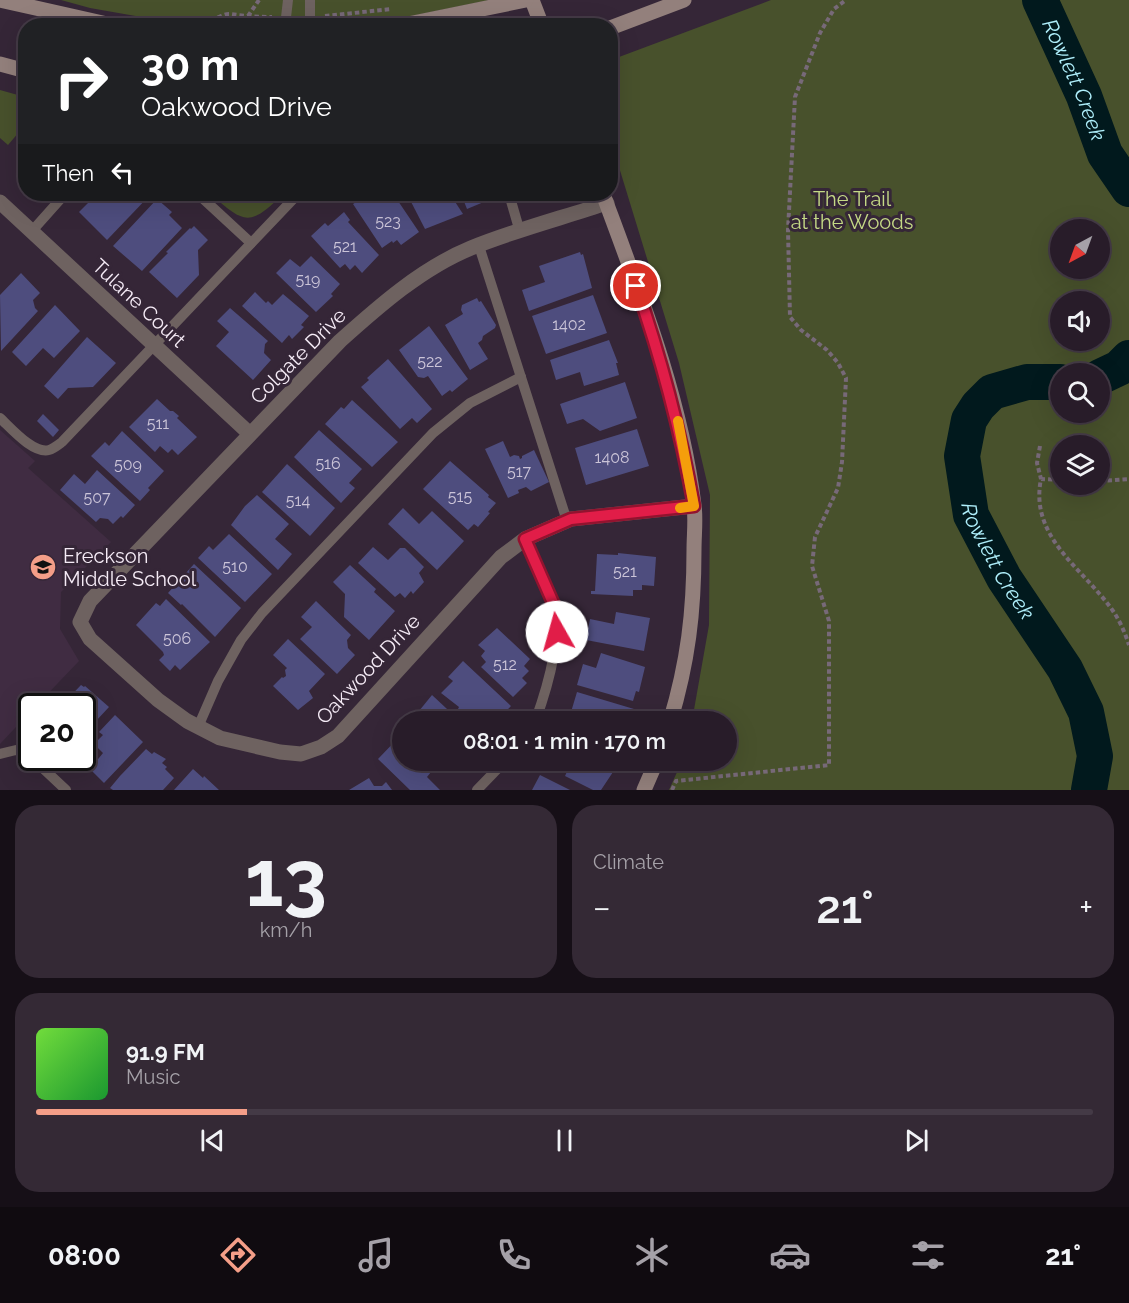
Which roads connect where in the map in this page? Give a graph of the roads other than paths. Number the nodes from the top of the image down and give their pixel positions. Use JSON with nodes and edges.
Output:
{"nodes":[{"id":1,"x":0,"y":0,"type":"edge"},
{"id":2,"x":288,"y":0,"type":"edge"},
{"id":3,"x":310,"y":0,"type":"edge"},
{"id":4,"x":526,"y":0,"type":"edge"},
{"id":5,"x":532,"y":0,"type":"edge"},
{"id":6,"x":684,"y":0,"type":"edge"},
{"id":7,"x":104,"y":18,"type":"edge"},
{"id":8,"x":286,"y":18,"type":"edge"},
{"id":9,"x":310,"y":18,"type":"edge"},
{"id":10,"x":437,"y":18,"type":"edge"},
{"id":11,"x":539,"y":18,"type":"edge"},
{"id":12,"x":618,"y":25,"type":"edge"},
{"id":13,"x":0,"y":64,"type":"edge"},
{"id":14,"x":18,"y":69,"type":"edge"},
{"id":15,"x":60,"y":201,"type":"edge"},
{"id":16,"x":206,"y":201,"type":"edge"},
{"id":17,"x":291,"y":201,"type":"edge"},
{"id":18,"x":510,"y":201,"type":"edge"},
{"id":19,"x":598,"y":201,"type":"edge"},
{"id":20,"x":606,"y":201,"type":"edge"},
{"id":21,"x":0,"y":202,"type":"edge"},
{"id":22,"x":32,"y":231,"type":"junction"},
{"id":23,"x":520,"y":232,"type":"junction"},
{"id":24,"x":251,"y":243,"type":"junction"},
{"id":25,"x":479,"y":246,"type":"junction"},
{"id":26,"x":154,"y":345,"type":"junction"},
{"id":27,"x":521,"y":377,"type":"junction"},
{"id":28,"x":0,"y":418,"type":"edge"},
{"id":29,"x":250,"y":434,"type":"junction"},
{"id":30,"x":694,"y":506,"type":"junction"},
{"id":31,"x":567,"y":520,"type":"junction"},
{"id":32,"x":525,"y":539,"type":"junction"},
{"id":33,"x":80,"y":622,"type":"joint"},
{"id":34,"x":539,"y":711,"type":"edge"},
{"id":35,"x":673,"y":711,"type":"edge"},
{"id":36,"x":198,"y":727,"type":"junction"},
{"id":37,"x":18,"y":751,"type":"edge"},
{"id":38,"x":0,"y":754,"type":"edge"},
{"id":39,"x":46,"y":771,"type":"edge"},
{"id":40,"x":495,"y":771,"type":"edge"},
{"id":41,"x":652,"y":771,"type":"edge"},
{"id":42,"x":66,"y":790,"type":"edge"},
{"id":43,"x":477,"y":790,"type":"edge"},
{"id":44,"x":644,"y":790,"type":"edge"}],
"edges":[{"from":1,"to":7,"type":"street"},
{"from":2,"to":8,"type":"lane"},
{"from":3,"to":9,"type":"lane"},
{"from":4,"to":10,"type":"street"},
{"from":5,"to":11,"type":"street"},
{"from":6,"to":12,"type":"street"},
{"from":13,"to":14,"type":"street"},
{"from":15,"to":22,"type":"lane"},
{"from":16,"to":24,"type":"lane"},
{"from":17,"to":24,"type":"lane"},
{"from":18,"to":23,"type":"lane"},
{"from":19,"to":23,"type":"street","name":"Colgate Drive"},
{"from":20,"to":30,"type":"street"},
{"from":21,"to":22,"type":"street","name":"Tulane Court"},
{"from":22,"to":26,"type":"street","name":"Tulane Court"},
{"from":23,"to":25,"type":"street","name":"Colgate Drive"},
{"from":24,"to":26,"type":"lane"},
{"from":25,"to":27,"type":"lane"},
{"from":25,"to":29,"type":"street","name":"Colgate Drive"},
{"from":26,"to":28,"type":"lane"},
{"from":26,"to":29,"type":"street","name":"Tulane Court"},
{"from":27,"to":31,"type":"lane"},
{"from":27,"to":36,"type":"lane"},
{"from":29,"to":33,"type":"street","name":"Colgate Drive"},
{"from":30,"to":31,"type":"street","name":"Oakwood Drive"},
{"from":30,"to":35,"type":"street"},
{"from":31,"to":32,"type":"street","name":"Oakwood Drive"},
{"from":32,"to":34,"type":"lane"},
{"from":32,"to":36,"type":"street","name":"Oakwood Drive"},
{"from":33,"to":36,"type":"street","name":"Oakwood Drive"},
{"from":37,"to":38,"type":"lane"},
{"from":39,"to":42,"type":"lane"},
{"from":40,"to":43,"type":"lane"},
{"from":41,"to":44,"type":"street"}]}
